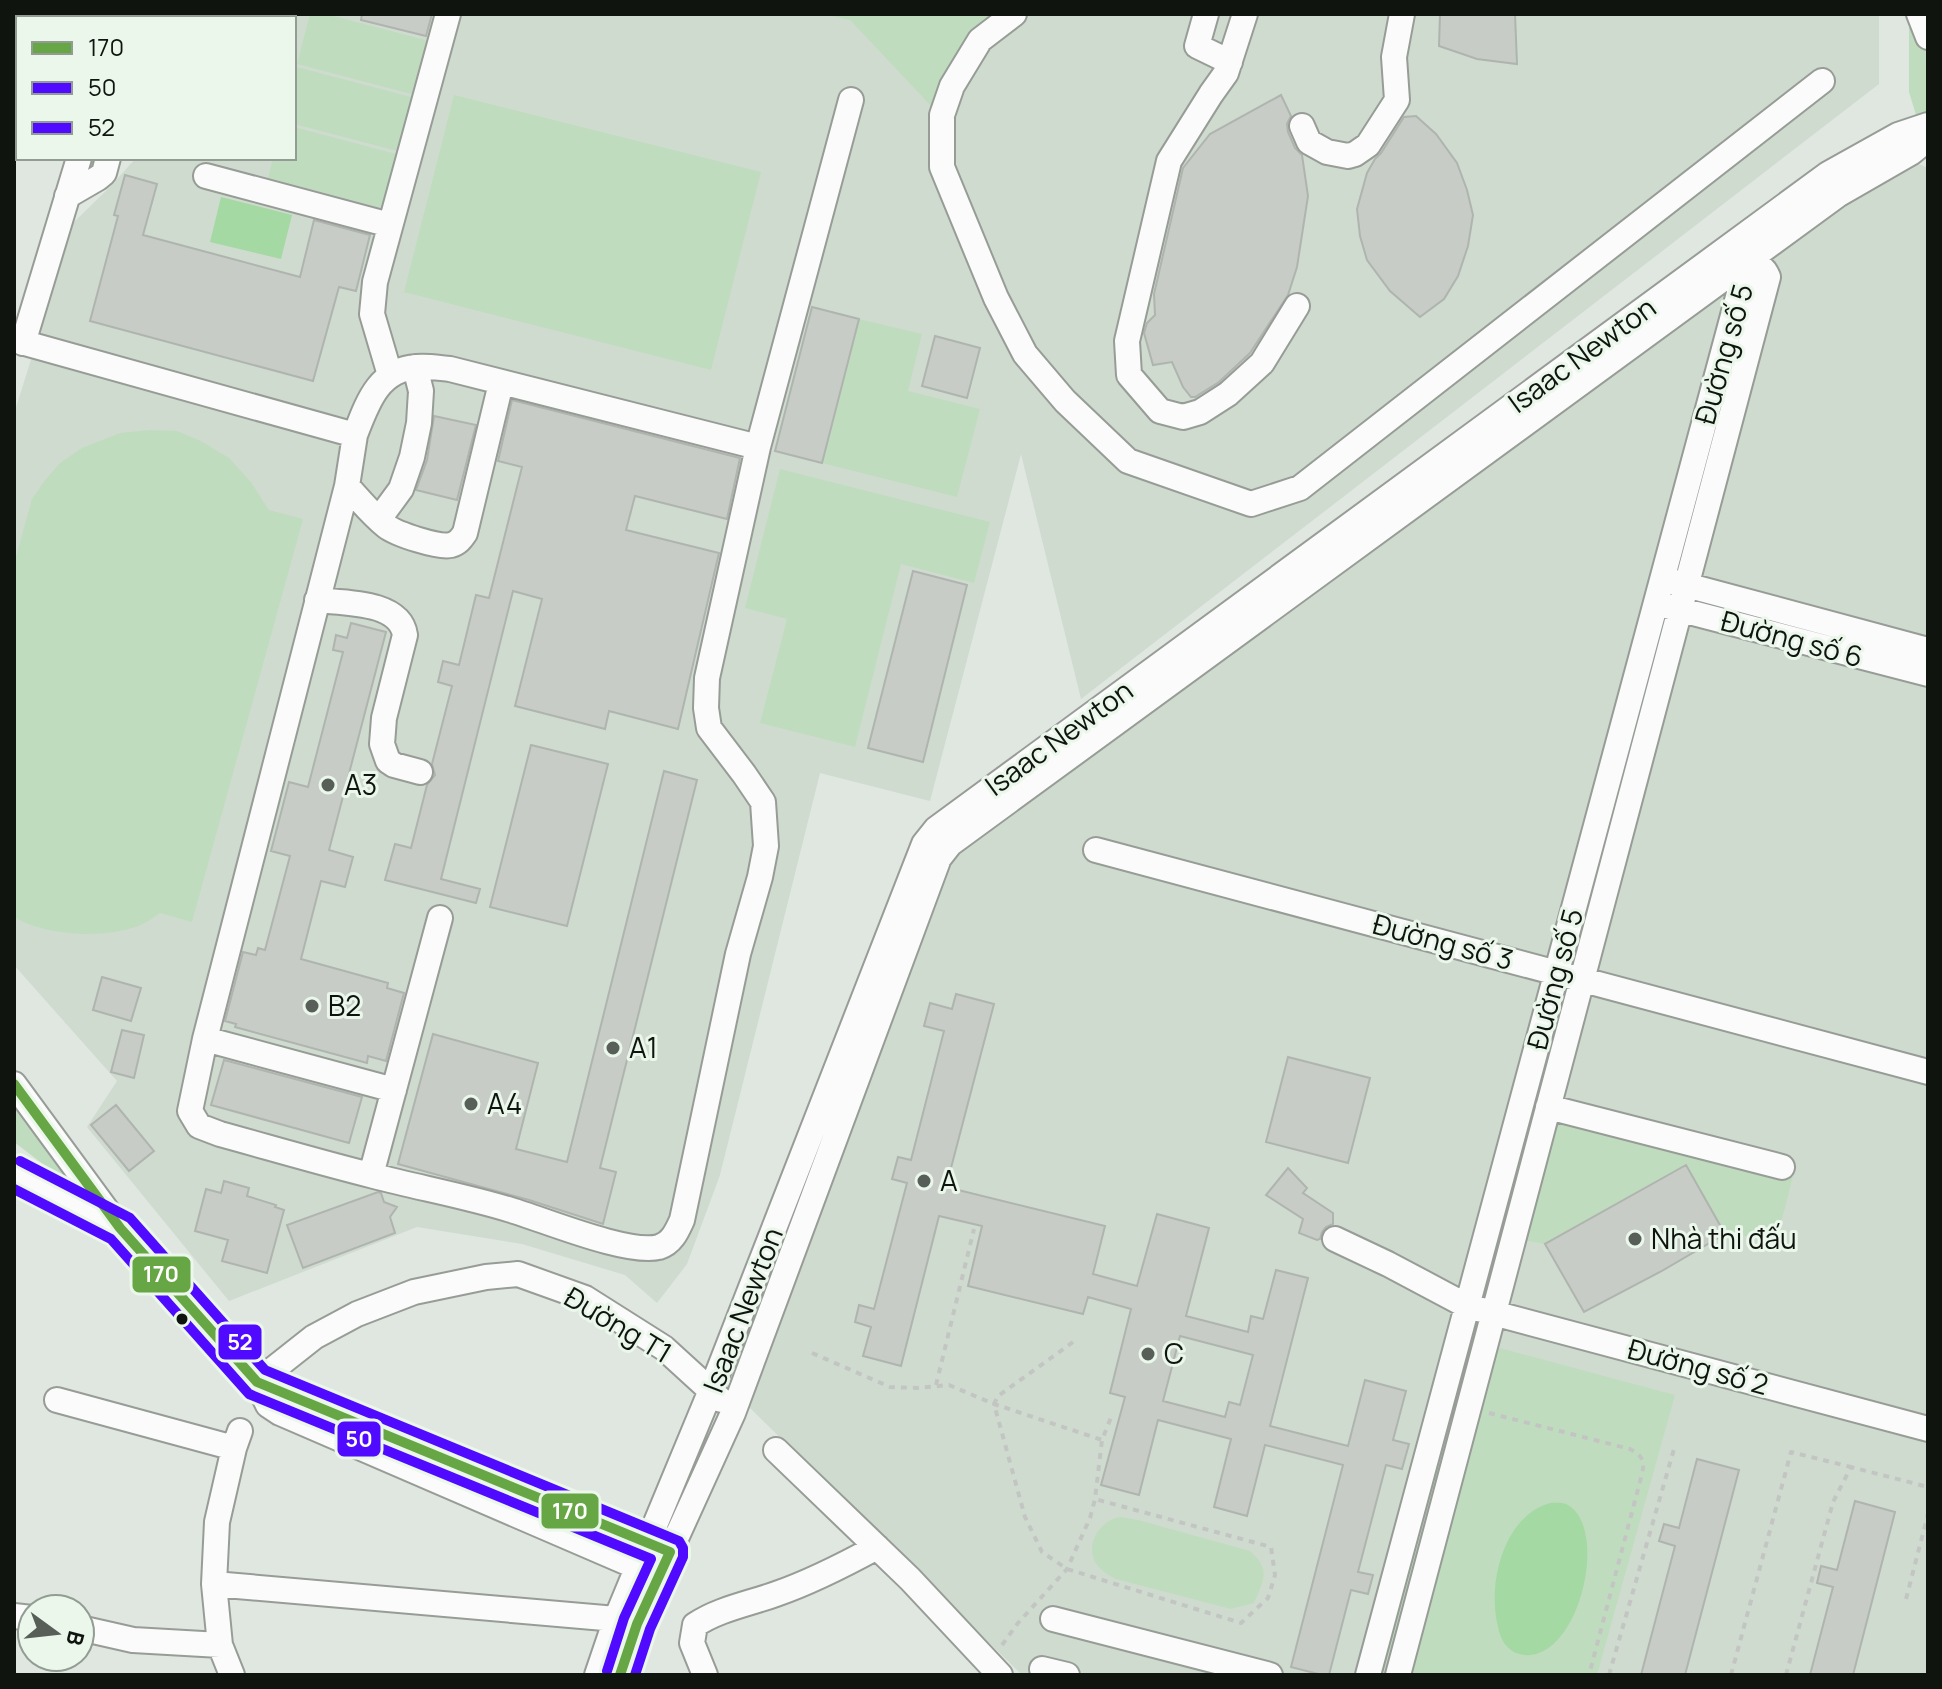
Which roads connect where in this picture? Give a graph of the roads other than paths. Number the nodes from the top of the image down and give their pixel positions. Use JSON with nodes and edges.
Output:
{"nodes":[{"id":1,"x":448,"y":14,"type":"edge"},
{"id":2,"x":1014,"y":14,"type":"edge"},
{"id":3,"x":1206,"y":14,"type":"edge"},
{"id":4,"x":1245,"y":14,"type":"edge"},
{"id":5,"x":1402,"y":14,"type":"edge"},
{"id":6,"x":1919,"y":14,"type":"edge"},
{"id":7,"x":1928,"y":37,"type":"edge"},
{"id":8,"x":1230,"y":62,"type":"junction"},
{"id":9,"x":1822,"y":81,"type":"dead end"},
{"id":10,"x":851,"y":100,"type":"dead end"},
{"id":11,"x":1928,"y":125,"type":"edge"},
{"id":12,"x":1302,"y":126,"type":"dead end"},
{"id":13,"x":1928,"y":139,"type":"edge"},
{"id":14,"x":78,"y":160,"type":"edge"},
{"id":15,"x":107,"y":160,"type":"edge"},
{"id":16,"x":206,"y":176,"type":"dead end"},
{"id":17,"x":67,"y":196,"type":"junction"},
{"id":18,"x":390,"y":225,"type":"junction"},
{"id":19,"x":1297,"y":306,"type":"dead end"},
{"id":20,"x":19,"y":342,"type":"edge"},
{"id":21,"x":415,"y":367,"type":"junction"},
{"id":22,"x":390,"y":375,"type":"junction"},
{"id":23,"x":501,"y":383,"type":"junction"},
{"id":24,"x":355,"y":435,"type":"junction"},
{"id":25,"x":758,"y":447,"type":"junction"},
{"id":26,"x":347,"y":486,"type":"junction"},
{"id":27,"x":379,"y":519,"type":"junction"},
{"id":28,"x":1674,"y":582,"type":"junction"},
{"id":29,"x":317,"y":600,"type":"junction"},
{"id":30,"x":1668,"y":606,"type":"junction"},
{"id":31,"x":1928,"y":650,"type":"edge"},
{"id":32,"x":1928,"y":674,"type":"edge"},
{"id":33,"x":420,"y":772,"type":"dead end"},
{"id":34,"x":1096,"y":850,"type":"dead end"},
{"id":35,"x":440,"y":918,"type":"dead end"},
{"id":36,"x":1557,"y":973,"type":"junction"},
{"id":37,"x":1582,"y":980,"type":"junction"},
{"id":38,"x":205,"y":1039,"type":"junction"},
{"id":39,"x":1928,"y":1072,"type":"edge"},
{"id":40,"x":14,"y":1084,"type":"edge"},
{"id":41,"x":394,"y":1090,"type":"junction"},
{"id":42,"x":1548,"y":1107,"type":"junction"},
{"id":43,"x":1782,"y":1167,"type":"dead end"},
{"id":44,"x":14,"y":1173,"type":"edge"},
{"id":45,"x":371,"y":1175,"type":"junction"},
{"id":46,"x":120,"y":1228,"type":"junction"},
{"id":47,"x":1335,"y":1239,"type":"dead end"},
{"id":48,"x":1467,"y":1306,"type":"junction"},
{"id":49,"x":1493,"y":1313,"type":"junction"},
{"id":50,"x":257,"y":1382,"type":"junction"},
{"id":51,"x":711,"y":1390,"type":"junction"},
{"id":52,"x":57,"y":1400,"type":"dead end"},
{"id":53,"x":733,"y":1413,"type":"junction"},
{"id":54,"x":1928,"y":1429,"type":"edge"},
{"id":55,"x":776,"y":1450,"type":"dead end"},
{"id":56,"x":659,"y":1547,"type":"junction"},
{"id":57,"x":877,"y":1547,"type":"junction"},
{"id":58,"x":648,"y":1572,"type":"junction"},
{"id":59,"x":214,"y":1584,"type":"junction"},
{"id":60,"x":616,"y":1619,"type":"junction"},
{"id":61,"x":1053,"y":1619,"type":"dead end"},
{"id":62,"x":96,"y":1632,"type":"edge"},
{"id":63,"x":220,"y":1645,"type":"junction"},
{"id":64,"x":1042,"y":1669,"type":"dead end"},
{"id":65,"x":995,"y":1671,"type":"edge"},
{"id":66,"x":232,"y":1675,"type":"edge"},
{"id":67,"x":597,"y":1675,"type":"edge"},
{"id":68,"x":620,"y":1675,"type":"edge"},
{"id":69,"x":705,"y":1675,"type":"edge"},
{"id":70,"x":1067,"y":1675,"type":"edge"},
{"id":71,"x":1270,"y":1675,"type":"edge"},
{"id":72,"x":1368,"y":1675,"type":"edge"},
{"id":73,"x":1398,"y":1675,"type":"edge"}],
"edges":[{"from":1,"to":18,"type":"street"},
{"from":2,"to":9,"type":"street"},
{"from":3,"to":8,"type":"street"},
{"from":4,"to":8,"type":"street"},
{"from":5,"to":12,"type":"street"},
{"from":6,"to":7,"type":"street"},
{"from":8,"to":19,"type":"street"},
{"from":10,"to":25,"type":"street"},
{"from":11,"to":51,"type":"street","name":"Isaac Newton"},
{"from":13,"to":53,"type":"street","name":"Isaac Newton"},
{"from":14,"to":17,"type":"street"},
{"from":15,"to":17,"type":"street"},
{"from":16,"to":18,"type":"street"},
{"from":17,"to":20,"type":"street"},
{"from":18,"to":22,"type":"street"},
{"from":20,"to":24,"type":"street"},
{"from":21,"to":22,"type":"street"},
{"from":21,"to":23,"type":"street"},
{"from":21,"to":27,"type":"street"},
{"from":22,"to":24,"type":"street"},
{"from":23,"to":25,"type":"street"},
{"from":23,"to":27,"type":"street"},
{"from":24,"to":26,"type":"street"},
{"from":25,"to":45,"type":"street"},
{"from":26,"to":27,"type":"street"},
{"from":26,"to":29,"type":"street"},
{"from":28,"to":28,"type":"street","name":"Đường số 5"},
{"from":28,"to":30,"type":"street","name":"Đường số 5"},
{"from":28,"to":31,"type":"street","name":"Đường số 6"},
{"from":29,"to":33,"type":"street"},
{"from":29,"to":38,"type":"street"},
{"from":30,"to":32,"type":"street","name":"Đường số 6"},
{"from":30,"to":36,"type":"street","name":"Đường số 5"},
{"from":30,"to":37,"type":"street","name":"Đường số 5"},
{"from":34,"to":36,"type":"street","name":"Đường số 3"},
{"from":35,"to":41,"type":"street"},
{"from":36,"to":37,"type":"street","name":"Đường số 3"},
{"from":36,"to":48,"type":"street","name":"Đường số 5"},
{"from":37,"to":39,"type":"street","name":"Đường số 3"},
{"from":37,"to":42,"type":"street","name":"Đường số 5"},
{"from":38,"to":41,"type":"street"},
{"from":38,"to":45,"type":"street"},
{"from":40,"to":46,"type":"street"},
{"from":41,"to":45,"type":"street"},
{"from":42,"to":43,"type":"street"},
{"from":42,"to":49,"type":"street","name":"Đường số 5"},
{"from":44,"to":46,"type":"street"},
{"from":46,"to":50,"type":"street"},
{"from":47,"to":48,"type":"street","name":"Đường số 2"},
{"from":48,"to":49,"type":"street","name":"Đường số 2"},
{"from":48,"to":72,"type":"street","name":"Đường số 5"},
{"from":49,"to":54,"type":"street","name":"Đường số 2"},
{"from":49,"to":73,"type":"street","name":"Đường số 5"},
{"from":50,"to":51,"type":"street","name":"Đường T1"},
{"from":50,"to":56,"type":"street"},
{"from":50,"to":58,"type":"street"},
{"from":51,"to":53,"type":"street","name":"Đường T1"},
{"from":51,"to":56,"type":"street","name":"Isaac Newton"},
{"from":52,"to":59,"type":"street"},
{"from":53,"to":56,"type":"street","name":"Isaac Newton"},
{"from":55,"to":57,"type":"street"},
{"from":56,"to":58,"type":"street","name":"Isaac Newton"},
{"from":57,"to":65,"type":"street"},
{"from":57,"to":69,"type":"street"},
{"from":58,"to":60,"type":"street","name":"Isaac Newton"},
{"from":58,"to":68,"type":"street","name":"Isaac Newton"},
{"from":59,"to":60,"type":"street"},
{"from":59,"to":63,"type":"street"},
{"from":60,"to":67,"type":"street","name":"Isaac Newton"},
{"from":61,"to":71,"type":"street"},
{"from":62,"to":63,"type":"street"},
{"from":63,"to":66,"type":"street"},
{"from":64,"to":70,"type":"street"}]}
